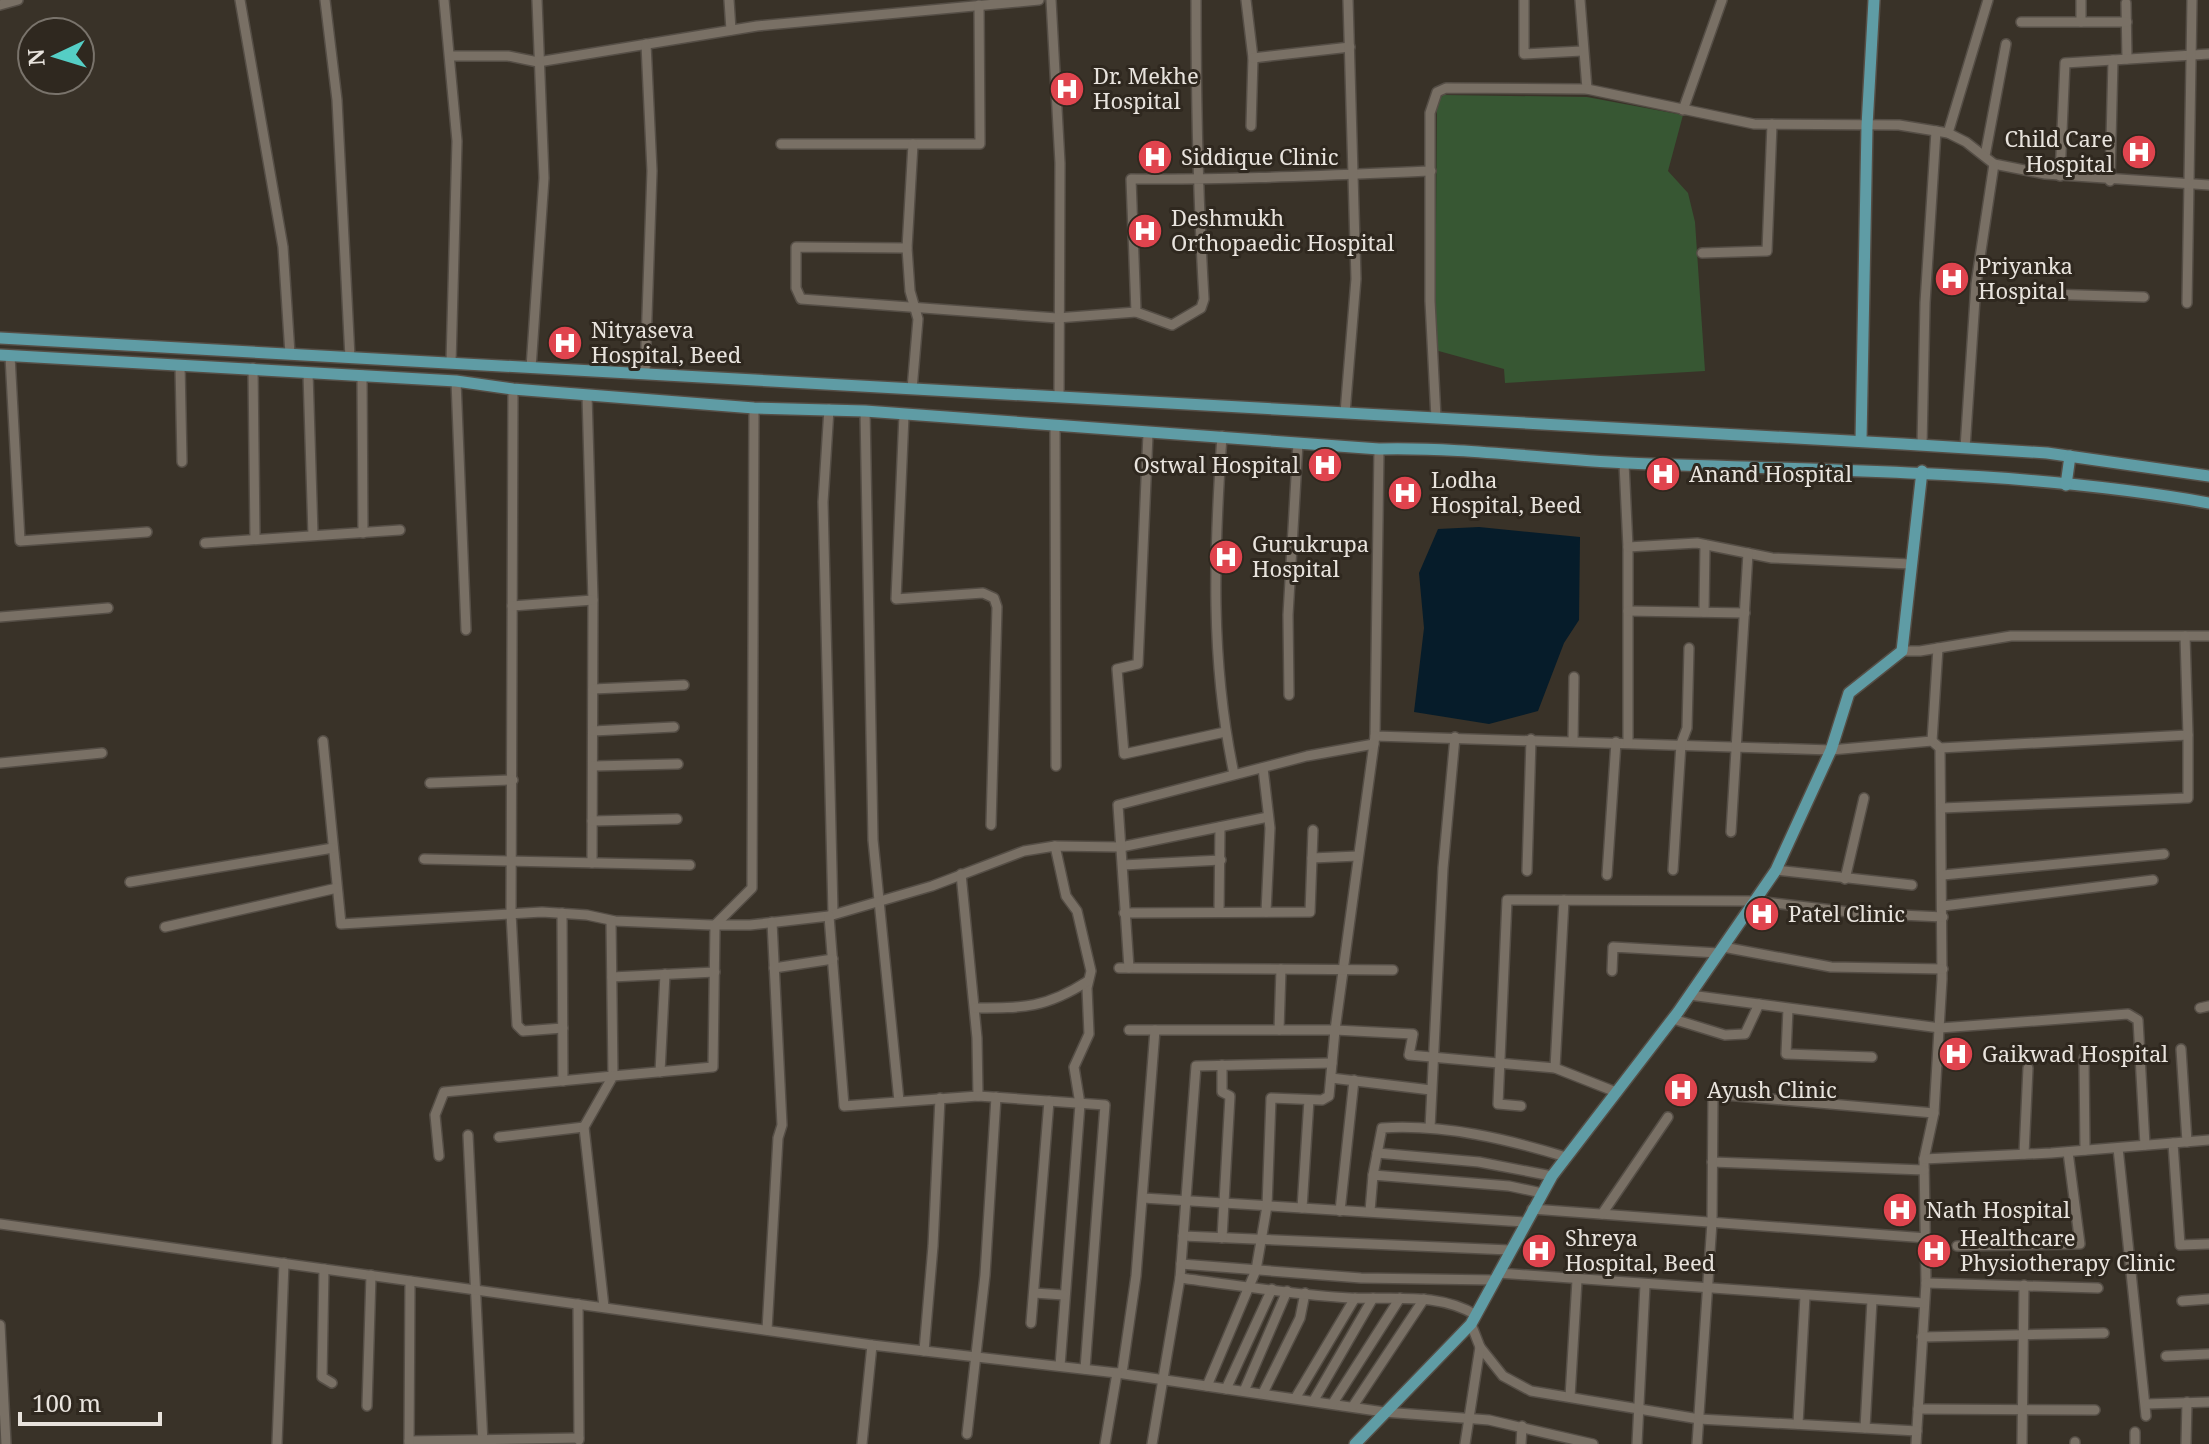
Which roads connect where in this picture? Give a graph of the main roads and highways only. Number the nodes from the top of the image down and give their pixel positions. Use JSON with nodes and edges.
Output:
{"nodes":[{"id":1,"x":1874,"y":0,"type":"edge"},
{"id":2,"x":0,"y":338,"type":"edge"},
{"id":3,"x":5,"y":356,"type":"edge"},
{"id":4,"x":1861,"y":441,"type":"junction"},
{"id":5,"x":2070,"y":456,"type":"junction"},
{"id":6,"x":1922,"y":471,"type":"junction"},
{"id":7,"x":2209,"y":476,"type":"edge"},
{"id":8,"x":2066,"y":485,"type":"junction"},
{"id":9,"x":2209,"y":503,"type":"edge"},
{"id":10,"x":1355,"y":1444,"type":"edge"}],
"edges":[{"from":1,"to":4,"type":"main road"},
{"from":2,"to":4,"type":"main road"},
{"from":3,"to":6,"type":"main road"},
{"from":4,"to":5,"type":"main road"},
{"from":5,"to":7,"type":"main road"},
{"from":5,"to":8,"type":"main road"},
{"from":6,"to":8,"type":"main road"},
{"from":6,"to":10,"type":"main road"},
{"from":8,"to":9,"type":"main road"}]}
